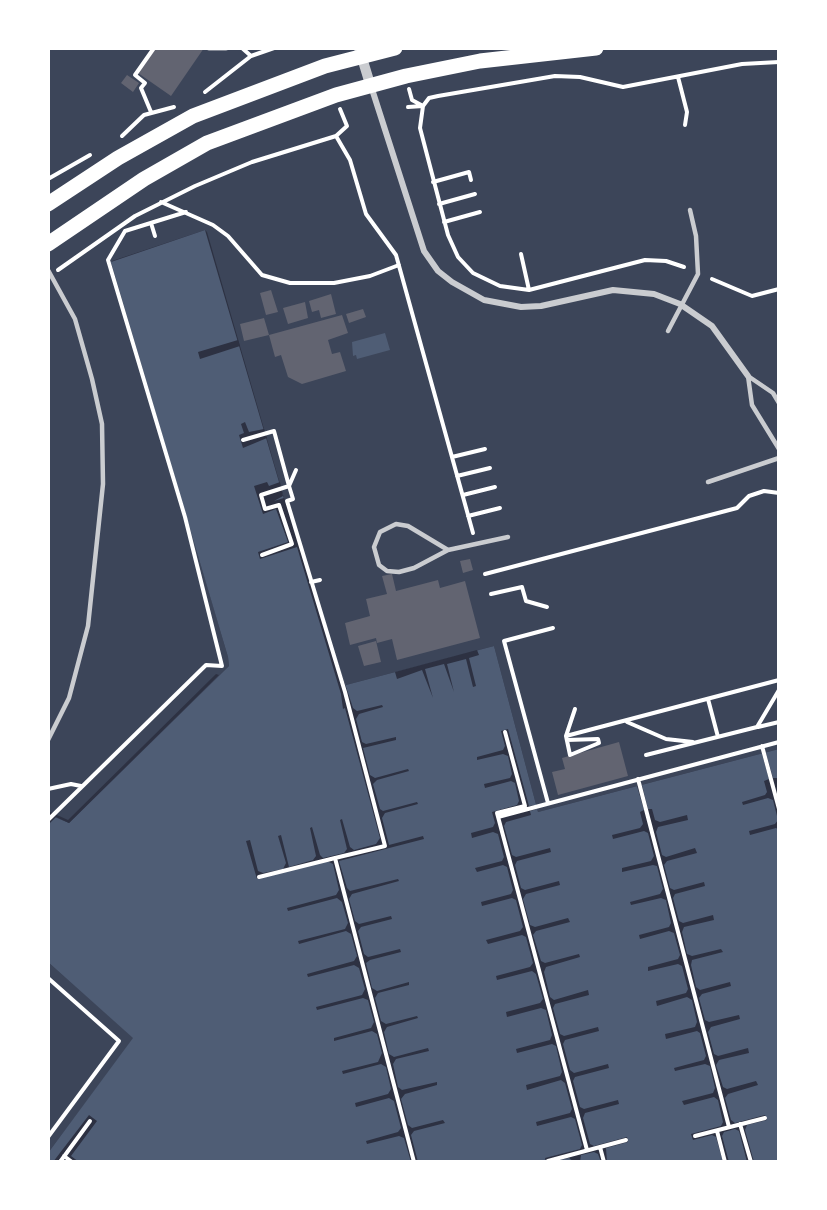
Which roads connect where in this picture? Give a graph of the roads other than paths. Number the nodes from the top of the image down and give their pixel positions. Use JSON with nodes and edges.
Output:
{"nodes":[{"id":1,"x":210,"y":48,"type":"edge"},
{"id":2,"x":226,"y":48,"type":"edge"},
{"id":3,"x":395,"y":48,"type":"edge"},
{"id":4,"x":596,"y":48,"type":"edge"},
{"id":5,"x":360,"y":51,"type":"edge"},
{"id":6,"x":370,"y":84,"type":"junction"},
{"id":7,"x":48,"y":204,"type":"edge"},
{"id":8,"x":690,"y":210,"type":"dead end"},
{"id":9,"x":48,"y":244,"type":"edge"},
{"id":10,"x":48,"y":270,"type":"edge"},
{"id":11,"x":680,"y":304,"type":"junction"},
{"id":12,"x":668,"y":331,"type":"dead end"},
{"id":13,"x":748,"y":376,"type":"junction"},
{"id":14,"x":779,"y":403,"type":"edge"},
{"id":15,"x":779,"y":449,"type":"edge"},
{"id":16,"x":779,"y":458,"type":"edge"},
{"id":17,"x":708,"y":482,"type":"dead end"},
{"id":18,"x":508,"y":537,"type":"dead end"},
{"id":19,"x":448,"y":550,"type":"junction"},
{"id":20,"x":48,"y":740,"type":"edge"}],
"edges":[{"from":1,"to":2,"type":"street"},
{"from":3,"to":5,"type":"main road"},
{"from":4,"to":6,"type":"main road"},
{"from":5,"to":6,"type":"street"},
{"from":5,"to":7,"type":"main road"},
{"from":6,"to":9,"type":"main road"},
{"from":6,"to":11,"type":"street"},
{"from":8,"to":11,"type":"lane"},
{"from":10,"to":20,"type":"lane"},
{"from":11,"to":12,"type":"lane"},
{"from":11,"to":13,"type":"street"},
{"from":13,"to":14,"type":"lane"},
{"from":13,"to":15,"type":"lane"},
{"from":16,"to":17,"type":"lane"},
{"from":18,"to":19,"type":"lane"},
{"from":19,"to":19,"type":"lane"}]}
